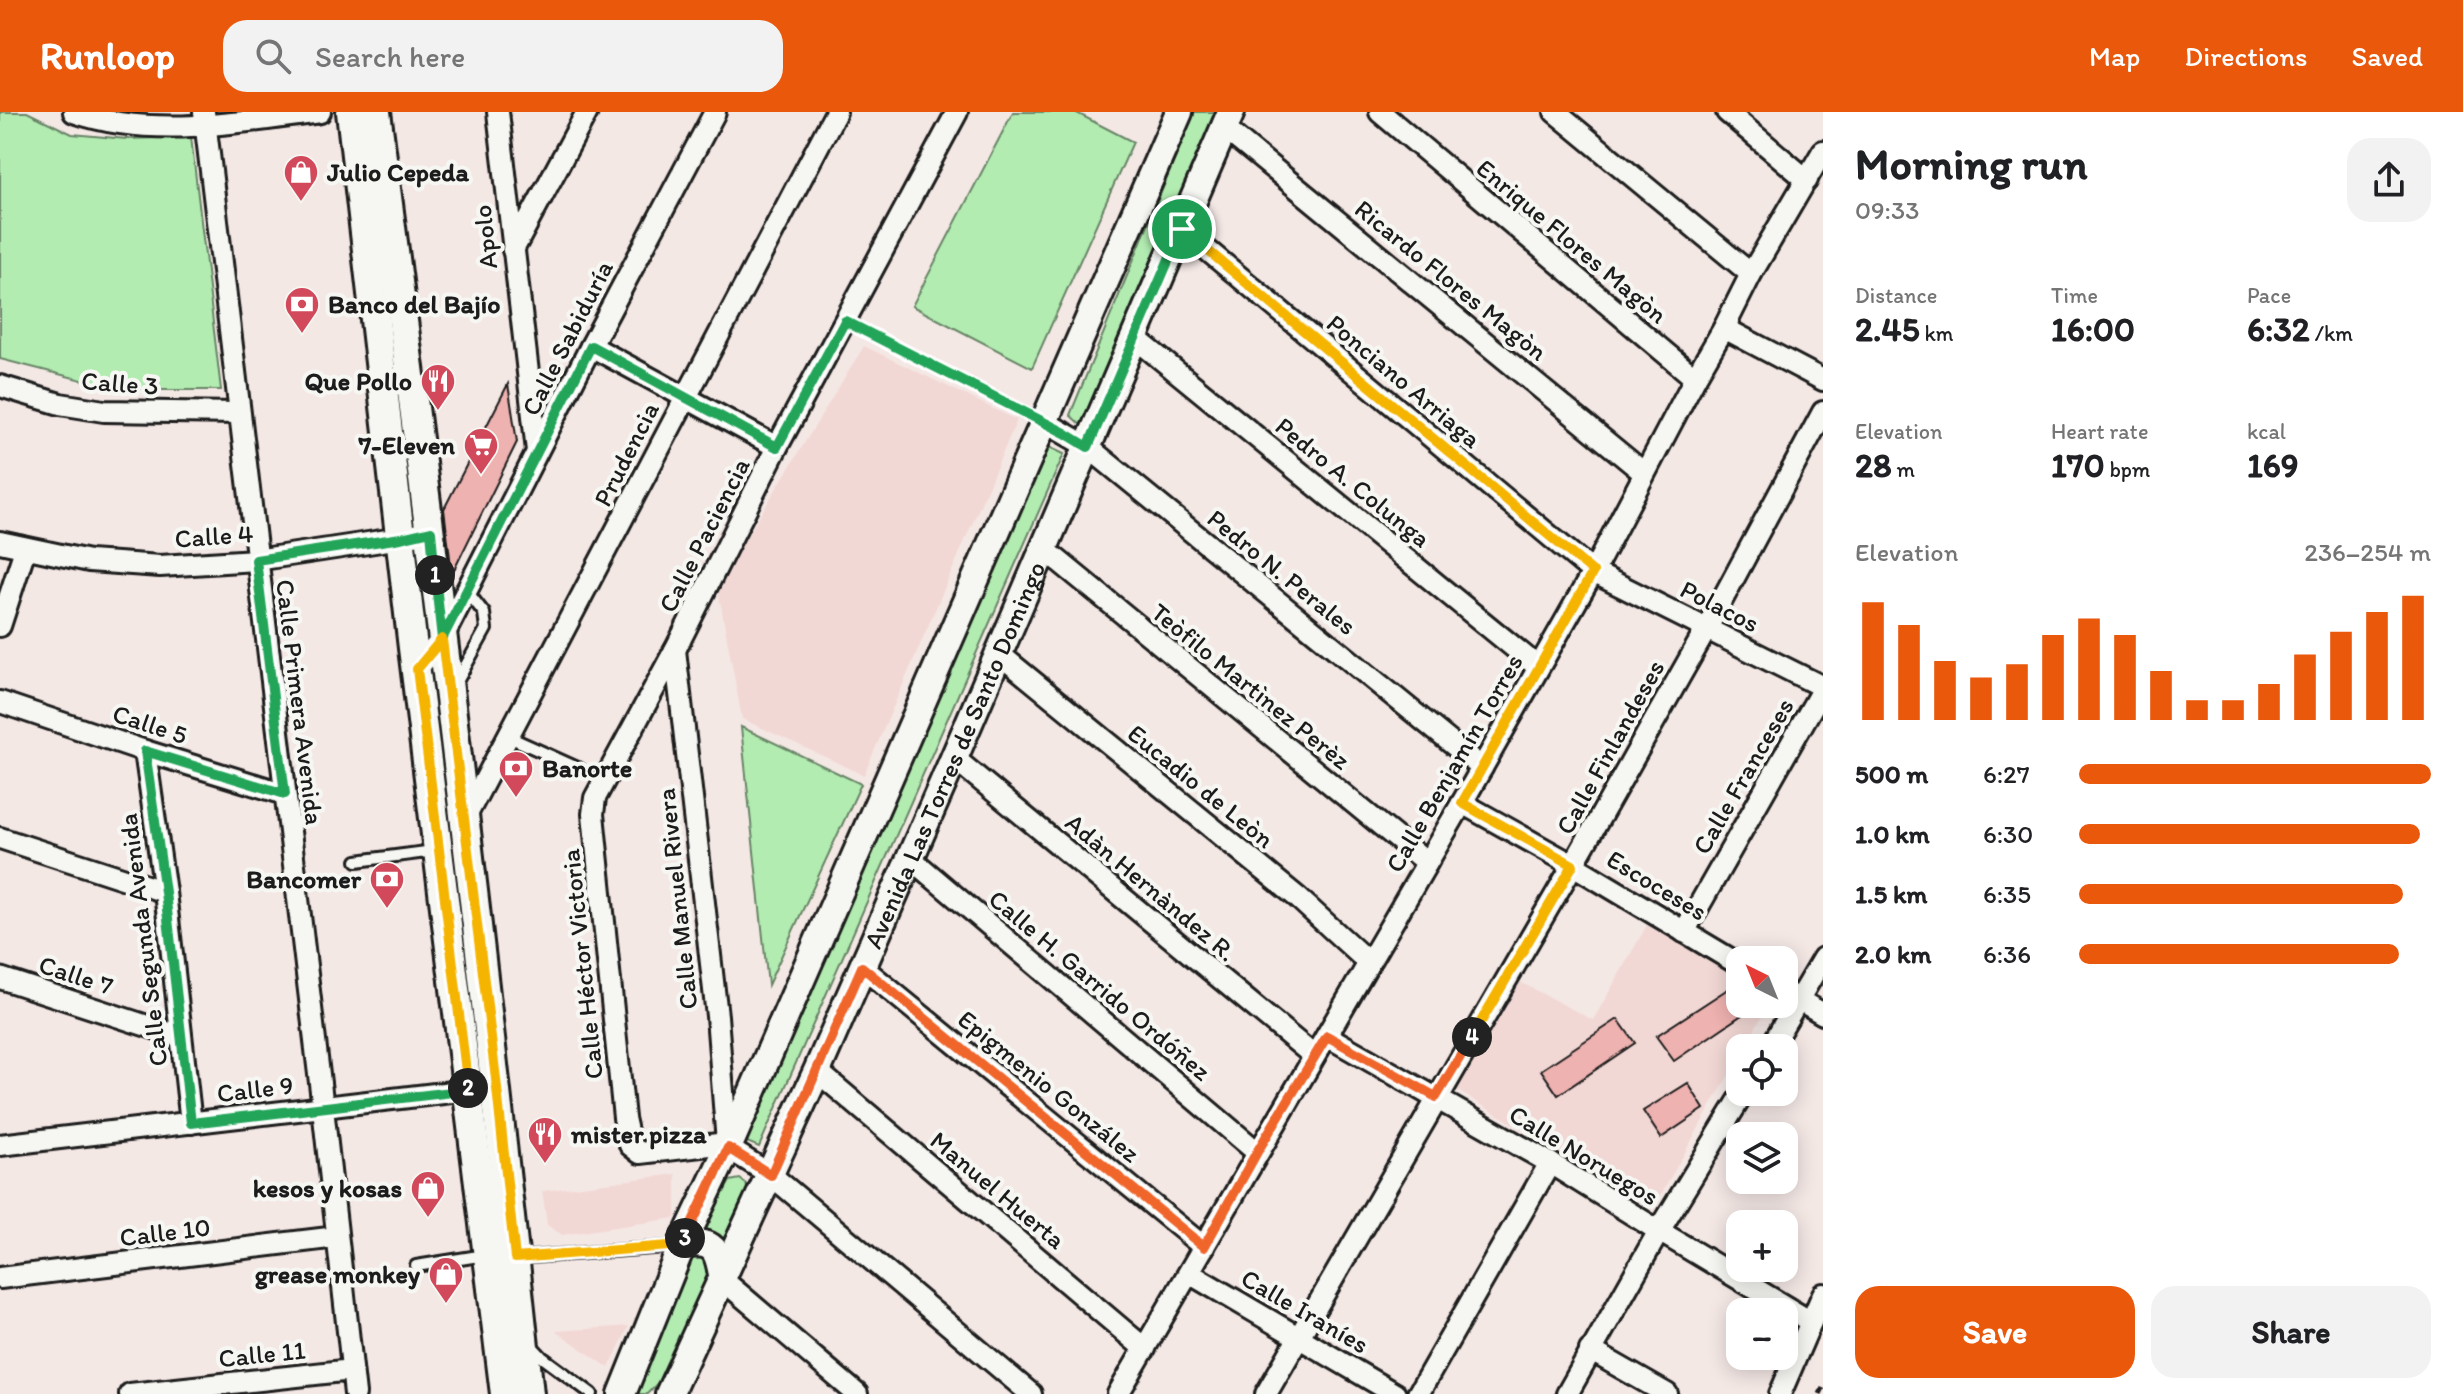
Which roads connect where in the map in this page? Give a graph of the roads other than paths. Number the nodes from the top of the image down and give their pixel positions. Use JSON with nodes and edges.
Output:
{"nodes":[{"id":1,"x":74,"y":112,"type":"edge"},
{"id":2,"x":320,"y":112,"type":"edge"},
{"id":3,"x":351,"y":112,"type":"edge"},
{"id":4,"x":376,"y":112,"type":"edge"},
{"id":5,"x":498,"y":112,"type":"edge"},
{"id":6,"x":587,"y":112,"type":"edge"},
{"id":7,"x":715,"y":112,"type":"edge"},
{"id":8,"x":836,"y":112,"type":"edge"},
{"id":9,"x":957,"y":112,"type":"edge"},
{"id":10,"x":1179,"y":112,"type":"edge"},
{"id":11,"x":1380,"y":112,"type":"edge"},
{"id":12,"x":1555,"y":112,"type":"edge"},
{"id":13,"x":1727,"y":112,"type":"edge"},
{"id":14,"x":205,"y":119,"type":"edge"},
{"id":15,"x":1228,"y":120,"type":"edge"},
{"id":16,"x":1823,"y":151,"type":"edge"},
{"id":17,"x":1807,"y":180,"type":"junction"},
{"id":18,"x":1182,"y":229,"type":"junction"},
{"id":19,"x":513,"y":250,"type":"junction"},
{"id":20,"x":1751,"y":274,"type":"junction"},
{"id":21,"x":1724,"y":328,"type":"junction"},
{"id":22,"x":1134,"y":337,"type":"junction"},
{"id":23,"x":591,"y":346,"type":"junction"},
{"id":24,"x":1695,"y":378,"type":"junction"},
{"id":25,"x":1823,"y":380,"type":"edge"},
{"id":26,"x":0,"y":386,"type":"edge"},
{"id":27,"x":685,"y":397,"type":"junction"},
{"id":28,"x":1823,"y":412,"type":"edge"},
{"id":29,"x":238,"y":413,"type":"junction"},
{"id":30,"x":1045,"y":422,"type":"junction"},
{"id":31,"x":777,"y":447,"type":"junction"},
{"id":32,"x":1088,"y":447,"type":"junction"},
{"id":33,"x":537,"y":451,"type":"junction"},
{"id":34,"x":1644,"y":473,"type":"junction"},
{"id":35,"x":431,"y":531,"type":"junction"},
{"id":36,"x":401,"y":538,"type":"junction"},
{"id":37,"x":0,"y":542,"type":"edge"},
{"id":38,"x":1043,"y":548,"type":"junction"},
{"id":39,"x":25,"y":549,"type":"junction"},
{"id":40,"x":256,"y":560,"type":"junction"},
{"id":41,"x":1593,"y":572,"type":"junction"},
{"id":42,"x":467,"y":591,"type":"junction"},
{"id":43,"x":0,"y":626,"type":"edge"},
{"id":44,"x":1707,"y":628,"type":"junction"},
{"id":45,"x":442,"y":639,"type":"junction"},
{"id":46,"x":675,"y":650,"type":"junction"},
{"id":47,"x":998,"y":653,"type":"junction"},
{"id":48,"x":1538,"y":667,"type":"junction"},
{"id":49,"x":417,"y":669,"type":"junction"},
{"id":50,"x":1823,"y":688,"type":"edge"},
{"id":51,"x":449,"y":696,"type":"junction"},
{"id":52,"x":0,"y":702,"type":"edge"},
{"id":53,"x":509,"y":737,"type":"junction"},
{"id":54,"x":145,"y":751,"type":"junction"},
{"id":55,"x":954,"y":758,"type":"junction"},
{"id":56,"x":1482,"y":768,"type":"junction"},
{"id":57,"x":580,"y":769,"type":"dead end"},
{"id":58,"x":285,"y":794,"type":"junction"},
{"id":59,"x":1462,"y":803,"type":"junction"},
{"id":60,"x":593,"y":814,"type":"joint"},
{"id":61,"x":464,"y":821,"type":"junction"},
{"id":62,"x":0,"y":838,"type":"edge"},
{"id":63,"x":439,"y":851,"type":"junction"},
{"id":64,"x":910,"y":858,"type":"junction"},
{"id":65,"x":357,"y":861,"type":"dead end"},
{"id":66,"x":1427,"y":863,"type":"junction"},
{"id":67,"x":1573,"y":865,"type":"junction"},
{"id":68,"x":165,"y":892,"type":"junction"},
{"id":69,"x":1684,"y":932,"type":"junction"},
{"id":70,"x":1726,"y":957,"type":"edge"},
{"id":71,"x":1823,"y":958,"type":"edge"},
{"id":72,"x":1368,"y":962,"type":"junction"},
{"id":73,"x":862,"y":967,"type":"junction"},
{"id":74,"x":0,"y":978,"type":"edge"},
{"id":75,"x":1798,"y":989,"type":"edge"},
{"id":76,"x":1798,"y":999,"type":"edge"},
{"id":77,"x":1823,"y":1014,"type":"edge"},
{"id":78,"x":1327,"y":1036,"type":"junction"},
{"id":79,"x":181,"y":1037,"type":"junction"},
{"id":80,"x":1314,"y":1056,"type":"junction"},
{"id":81,"x":817,"y":1071,"type":"junction"},
{"id":82,"x":469,"y":1090,"type":"junction"},
{"id":83,"x":1436,"y":1097,"type":"junction"},
{"id":84,"x":1735,"y":1106,"type":"edge"},
{"id":85,"x":323,"y":1108,"type":"junction"},
{"id":86,"x":191,"y":1123,"type":"junction"},
{"id":87,"x":0,"y":1145,"type":"edge"},
{"id":88,"x":728,"y":1146,"type":"junction"},
{"id":89,"x":1257,"y":1152,"type":"junction"},
{"id":90,"x":1550,"y":1163,"type":"junction"},
{"id":91,"x":771,"y":1175,"type":"junction"},
{"id":92,"x":1659,"y":1231,"type":"junction"},
{"id":93,"x":337,"y":1237,"type":"junction"},
{"id":94,"x":682,"y":1245,"type":"junction"},
{"id":95,"x":1204,"y":1247,"type":"junction"},
{"id":96,"x":502,"y":1256,"type":"junction"},
{"id":97,"x":416,"y":1266,"type":"dead end"},
{"id":98,"x":1189,"y":1273,"type":"junction"},
{"id":99,"x":0,"y":1278,"type":"edge"},
{"id":100,"x":723,"y":1280,"type":"junction"},
{"id":101,"x":1823,"y":1294,"type":"edge"},
{"id":102,"x":1811,"y":1322,"type":"junction"},
{"id":103,"x":523,"y":1337,"type":"junction"},
{"id":104,"x":1299,"y":1338,"type":"junction"},
{"id":105,"x":1145,"y":1349,"type":"junction"},
{"id":106,"x":1590,"y":1350,"type":"junction"},
{"id":107,"x":352,"y":1370,"type":"junction"},
{"id":108,"x":674,"y":1391,"type":"edge"},
{"id":109,"x":130,"y":1394,"type":"edge"},
{"id":110,"x":355,"y":1394,"type":"edge"},
{"id":111,"x":505,"y":1394,"type":"edge"},
{"id":112,"x":529,"y":1394,"type":"edge"},
{"id":113,"x":592,"y":1394,"type":"edge"},
{"id":114,"x":622,"y":1394,"type":"edge"},
{"id":115,"x":857,"y":1394,"type":"edge"},
{"id":116,"x":1031,"y":1394,"type":"edge"},
{"id":117,"x":1118,"y":1394,"type":"edge"},
{"id":118,"x":1266,"y":1394,"type":"edge"},
{"id":119,"x":1395,"y":1394,"type":"edge"},
{"id":120,"x":1418,"y":1394,"type":"edge"},
{"id":121,"x":1567,"y":1394,"type":"edge"},
{"id":122,"x":1667,"y":1394,"type":"edge"},
{"id":123,"x":1780,"y":1394,"type":"edge"}],
"edges":[{"from":1,"to":14,"type":"street"},
{"from":2,"to":14,"type":"street"},
{"from":3,"to":36,"type":"main road"},
{"from":4,"to":35,"type":"main road"},
{"from":5,"to":19,"type":"street","name":"Apolo"},
{"from":6,"to":19,"type":"street"},
{"from":7,"to":23,"type":"street","name":"Calle Sabiduría"},
{"from":8,"to":27,"type":"street","name":"Prudencia"},
{"from":9,"to":31,"type":"street","name":"Calle Paciencia"},
{"from":10,"to":30,"type":"street","name":"Avenida Las Torres de Santo Domingo"},
{"from":11,"to":24,"type":"street","name":"Enrique Flores Magòn"},
{"from":12,"to":20,"type":"street"},
{"from":13,"to":17,"type":"street"},
{"from":14,"to":29,"type":"street","name":"Calle Primera Avenida"},
{"from":15,"to":18,"type":"street","name":"Avenida Las Torres de Santo Domingo"},
{"from":15,"to":34,"type":"street","name":"Ricardo Flores Magòn"},
{"from":16,"to":17,"type":"street","name":"Calle Benjamín Torres"},
{"from":17,"to":20,"type":"street","name":"Calle Benjamín Torres"},
{"from":18,"to":22,"type":"street","name":"Avenida Las Torres de Santo Domingo"},
{"from":18,"to":41,"type":"street","name":"Ponciano Arriaga"},
{"from":19,"to":33,"type":"street","name":"Apolo"},
{"from":20,"to":21,"type":"street","name":"Calle Benjamín Torres"},
{"from":21,"to":24,"type":"street","name":"Calle Benjamín Torres"},
{"from":21,"to":25,"type":"street"},
{"from":22,"to":32,"type":"street","name":"Avenida Las Torres de Santo Domingo"},
{"from":22,"to":48,"type":"street","name":"Pedro A. Colunga"},
{"from":23,"to":27,"type":"street"},
{"from":23,"to":33,"type":"street","name":"Calle Sabiduría"},
{"from":24,"to":34,"type":"street","name":"Calle Benjamín Torres"},
{"from":26,"to":29,"type":"street","name":"Calle 3"},
{"from":27,"to":31,"type":"street"},
{"from":27,"to":53,"type":"street","name":"Prudencia"},
{"from":28,"to":44,"type":"street","name":"Calle Finlandeses"},
{"from":29,"to":40,"type":"street","name":"Calle Primera Avenida"},
{"from":30,"to":32,"type":"street","name":"Pedro N. Perales"},
{"from":30,"to":88,"type":"street","name":"Avenida Las Torres de Santo Domingo"},
{"from":31,"to":46,"type":"street","name":"Calle Paciencia"},
{"from":32,"to":38,"type":"street","name":"Avenida Las Torres de Santo Domingo"},
{"from":32,"to":56,"type":"street","name":"Pedro N. Perales"},
{"from":33,"to":42,"type":"street","name":"Calle Sabiduría"},
{"from":34,"to":41,"type":"street","name":"Calle Benjamín Torres"},
{"from":35,"to":36,"type":"street","name":"Calle 4"},
{"from":35,"to":45,"type":"main road"},
{"from":36,"to":40,"type":"street","name":"Calle 4"},
{"from":36,"to":49,"type":"main road"},
{"from":37,"to":39,"type":"street","name":"Calle 4"},
{"from":38,"to":47,"type":"street","name":"Avenida Las Torres de Santo Domingo"},
{"from":38,"to":66,"type":"street","name":"Teòfilo Martìnez Perèz"},
{"from":39,"to":40,"type":"street","name":"Calle 4"},
{"from":39,"to":43,"type":"street"},
{"from":40,"to":58,"type":"street","name":"Calle Primera Avenida"},
{"from":41,"to":44,"type":"street","name":"Polacos"},
{"from":41,"to":48,"type":"street","name":"Calle Benjamín Torres"},
{"from":42,"to":45,"type":"street","name":"Calle Sabiduría"},
{"from":42,"to":51,"type":"lane"},
{"from":44,"to":50,"type":"street","name":"Polacos"},
{"from":44,"to":67,"type":"street","name":"Calle Finlandeses"},
{"from":45,"to":49,"type":"street","name":"Calle Sabiduría"},
{"from":45,"to":51,"type":"main road"},
{"from":46,"to":60,"type":"street","name":"Calle Paciencia"},
{"from":46,"to":88,"type":"street","name":"Calle Manuel Rivera"},
{"from":47,"to":55,"type":"street","name":"Avenida Las Torres de Santo Domingo"},
{"from":47,"to":72,"type":"street","name":"Eucadio de Leòn"},
{"from":48,"to":56,"type":"street","name":"Calle Benjamín Torres"},
{"from":49,"to":63,"type":"main road"},
{"from":50,"to":69,"type":"street","name":"Calle Franceses"},
{"from":51,"to":61,"type":"main road"},
{"from":52,"to":54,"type":"street","name":"Calle 5"},
{"from":53,"to":57,"type":"lane"},
{"from":53,"to":61,"type":"street","name":"Prudencia"},
{"from":54,"to":58,"type":"street","name":"Calle 5"},
{"from":54,"to":68,"type":"street","name":"Calle Segunda Avenida"},
{"from":55,"to":64,"type":"street","name":"Avenida Las Torres de Santo Domingo"},
{"from":55,"to":80,"type":"street","name":"Adàn Hernàndez R."},
{"from":56,"to":59,"type":"street","name":"Calle Benjamín Torres"},
{"from":58,"to":85,"type":"street","name":"Calle Primera Avenida"},
{"from":59,"to":66,"type":"street","name":"Calle Benjamín Torres"},
{"from":59,"to":67,"type":"street","name":"Escoceses"},
{"from":60,"to":88,"type":"street","name":"Calle Héctor Victoria"},
{"from":61,"to":96,"type":"main road"},
{"from":62,"to":68,"type":"street"},
{"from":63,"to":65,"type":"lane"},
{"from":63,"to":82,"type":"main road"},
{"from":64,"to":73,"type":"street","name":"Avenida Las Torres de Santo Domingo"},
{"from":64,"to":89,"type":"street","name":"Calle H. Garrido Ordóñez"},
{"from":66,"to":72,"type":"street","name":"Calle Benjamín Torres"},
{"from":67,"to":69,"type":"street","name":"Escoceses"},
{"from":67,"to":83,"type":"street","name":"Calle Finlandeses"},
{"from":68,"to":79,"type":"street","name":"Calle Segunda Avenida"},
{"from":69,"to":70,"type":"street","name":"Escoceses"},
{"from":71,"to":75,"type":"street"},
{"from":72,"to":78,"type":"street","name":"Calle Benjamín Torres"},
{"from":73,"to":81,"type":"street","name":"Avenida Las Torres de Santo Domingo"},
{"from":73,"to":95,"type":"street","name":"Epigmenio González"},
{"from":74,"to":79,"type":"street","name":"Calle 7"},
{"from":76,"to":77,"type":"street"},
{"from":78,"to":80,"type":"street","name":"Calle Benjamín Torres"},
{"from":78,"to":83,"type":"street","name":"Calle Noruegos"},
{"from":79,"to":86,"type":"street","name":"Calle Segunda Avenida"},
{"from":80,"to":89,"type":"street","name":"Calle Benjamín Torres"},
{"from":81,"to":91,"type":"street","name":"Avenida Las Torres de Santo Domingo"},
{"from":81,"to":105,"type":"street","name":"Manuel Huerta"},
{"from":82,"to":85,"type":"street","name":"Calle 9"},
{"from":82,"to":96,"type":"main road"},
{"from":83,"to":90,"type":"street","name":"Calle Noruegos"},
{"from":83,"to":104,"type":"street","name":"Calle Finlandeses"},
{"from":84,"to":92,"type":"street"},
{"from":85,"to":86,"type":"street","name":"Calle 9"},
{"from":85,"to":93,"type":"street","name":"Calle Primera Avenida"},
{"from":86,"to":87,"type":"street","name":"Calle 9"},
{"from":88,"to":91,"type":"street"},
{"from":88,"to":94,"type":"street","name":"Avenida Las Torres de Santo Domingo"},
{"from":89,"to":95,"type":"street","name":"Calle Benjamín Torres"},
{"from":90,"to":92,"type":"street","name":"Calle Noruegos"},
{"from":90,"to":120,"type":"street"},
{"from":91,"to":100,"type":"street","name":"Avenida Las Torres de Santo Domingo"},
{"from":91,"to":116,"type":"street"},
{"from":92,"to":102,"type":"street","name":"Calle Noruegos"},
{"from":92,"to":106,"type":"street"},
{"from":93,"to":99,"type":"street","name":"Calle 10"},
{"from":93,"to":107,"type":"street","name":"Calle Primera Avenida"},
{"from":94,"to":96,"type":"lane"},
{"from":94,"to":100,"type":"street"},
{"from":94,"to":114,"type":"street","name":"Avenida Las Torres de Santo Domingo"},
{"from":95,"to":98,"type":"street","name":"Calle Benjamín Torres"},
{"from":96,"to":97,"type":"lane"},
{"from":96,"to":103,"type":"main road"},
{"from":96,"to":111,"type":"main road"},
{"from":98,"to":104,"type":"street","name":"Calle Iraníes"},
{"from":98,"to":105,"type":"street","name":"Calle Benjamín Torres"},
{"from":100,"to":108,"type":"street","name":"Avenida Las Torres de Santo Domingo"},
{"from":100,"to":115,"type":"street"},
{"from":101,"to":102,"type":"street"},
{"from":102,"to":123,"type":"street"},
{"from":103,"to":112,"type":"main road"},
{"from":103,"to":113,"type":"lane"},
{"from":104,"to":118,"type":"street","name":"Calle Finlandeses"},
{"from":104,"to":119,"type":"street","name":"Calle Iraníes"},
{"from":105,"to":117,"type":"street","name":"Calle Benjamín Torres"},
{"from":106,"to":121,"type":"street"},
{"from":106,"to":122,"type":"street"},
{"from":107,"to":109,"type":"street","name":"Calle 11"},
{"from":107,"to":110,"type":"street","name":"Calle Primera Avenida"}]}
